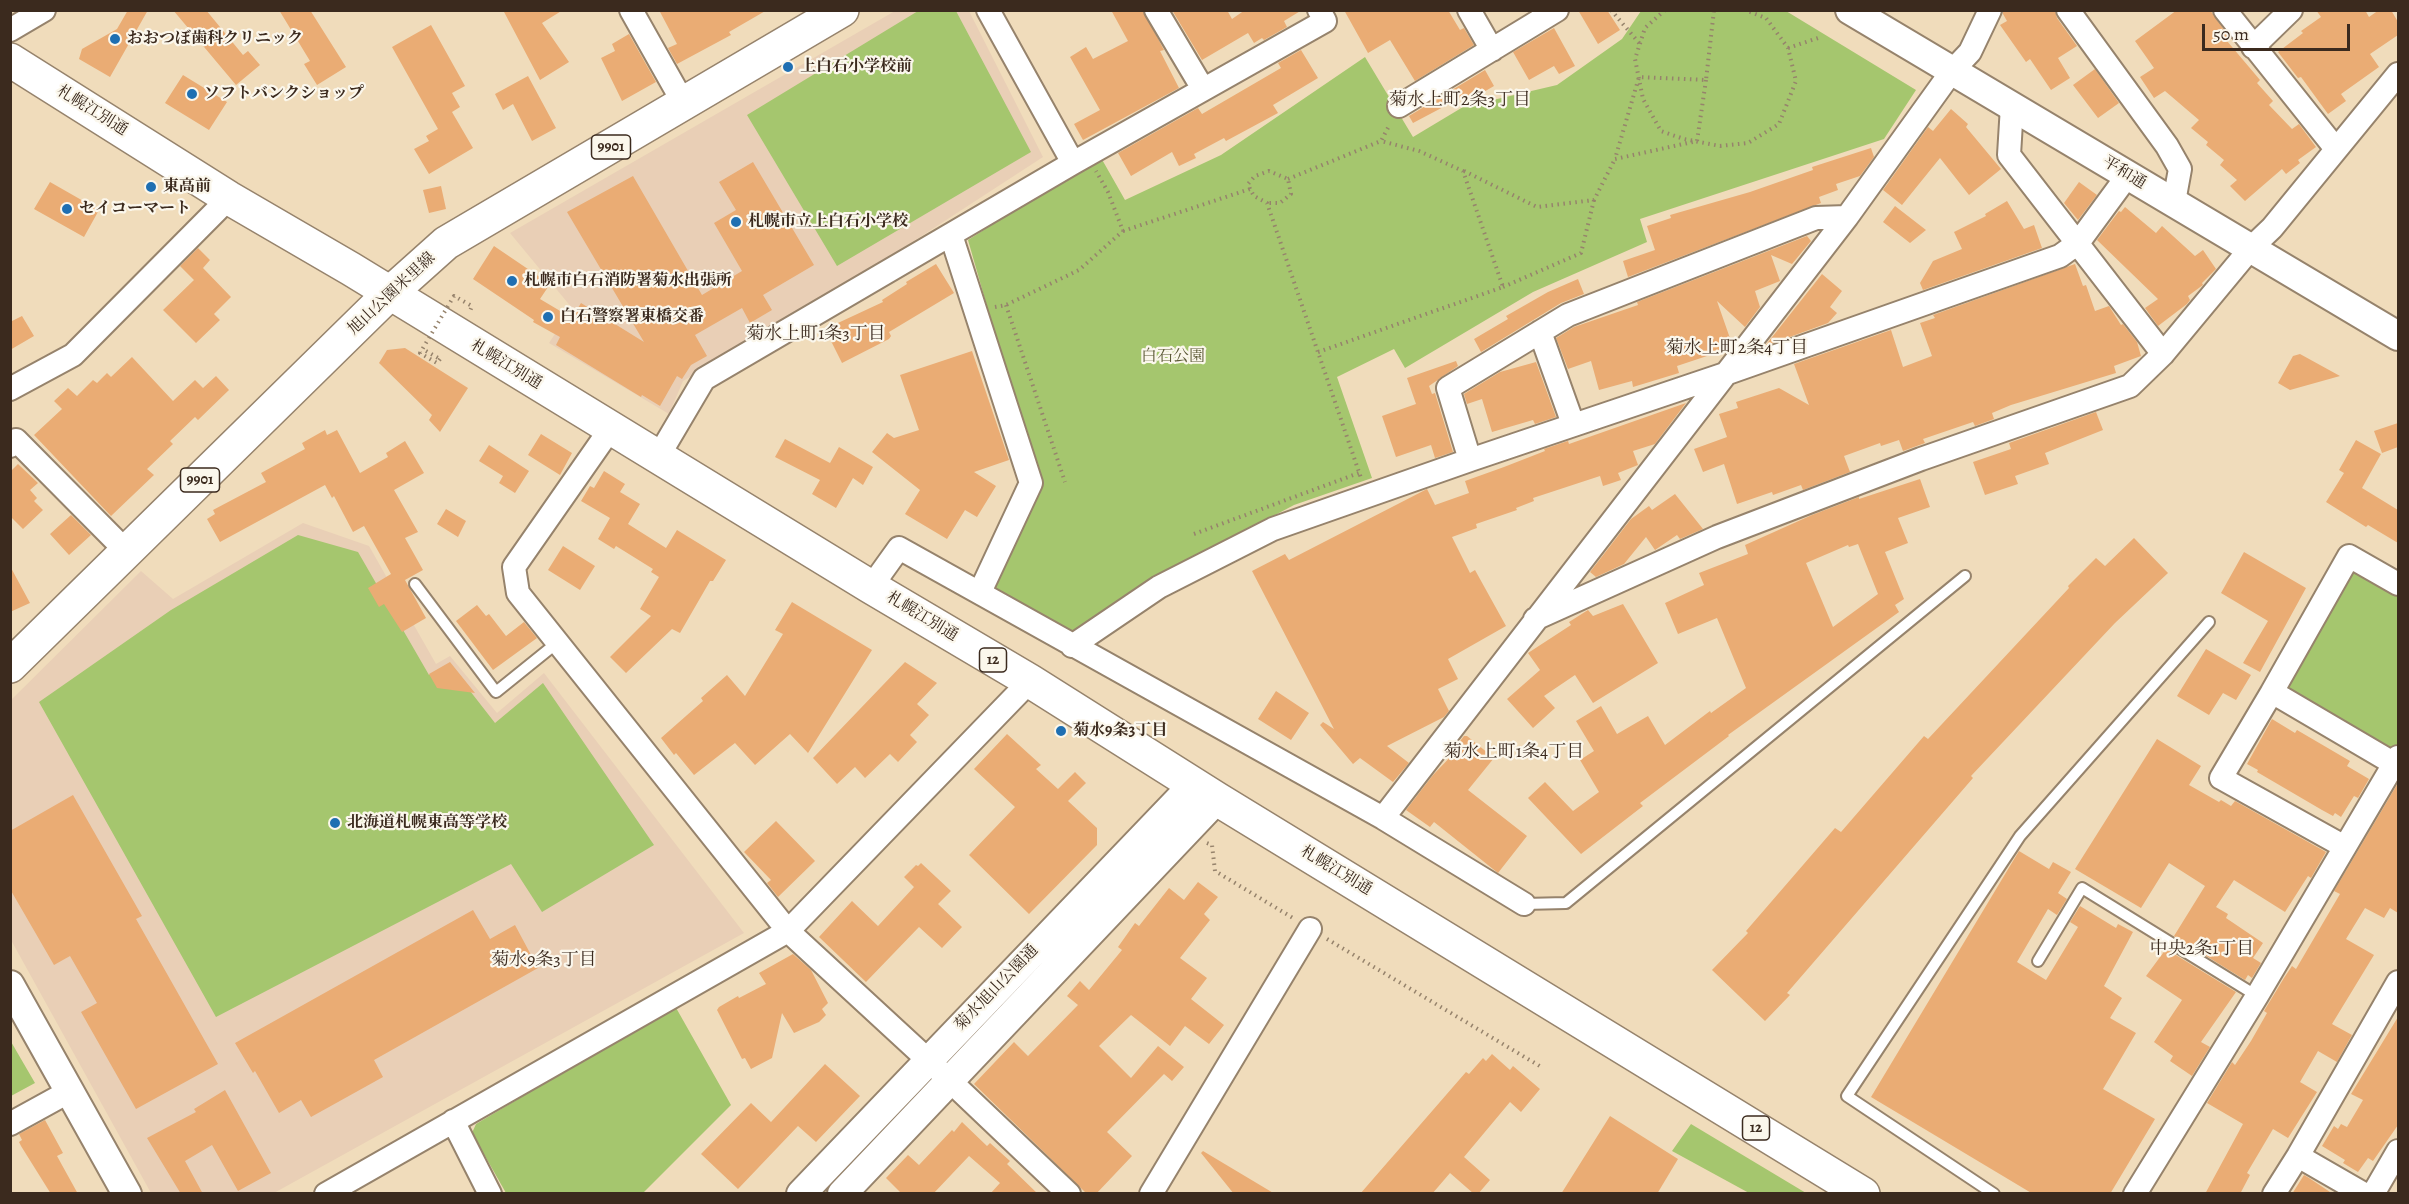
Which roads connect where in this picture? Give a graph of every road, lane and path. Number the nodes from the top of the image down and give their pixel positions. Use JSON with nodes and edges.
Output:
{"nodes":[{"id":1,"x":44,"y":10,"type":"edge"},
{"id":2,"x":631,"y":10,"type":"edge"},
{"id":3,"x":842,"y":10,"type":"edge"},
{"id":4,"x":988,"y":10,"type":"edge"},
{"id":5,"x":1156,"y":10,"type":"edge"},
{"id":6,"x":1319,"y":10,"type":"edge"},
{"id":7,"x":1468,"y":10,"type":"edge"},
{"id":8,"x":1557,"y":10,"type":"edge"},
{"id":9,"x":1611,"y":10,"type":"edge"},
{"id":10,"x":1665,"y":10,"type":"edge"},
{"id":11,"x":1714,"y":10,"type":"edge"},
{"id":12,"x":1745,"y":10,"type":"edge"},
{"id":13,"x":1850,"y":10,"type":"edge"},
{"id":14,"x":1990,"y":10,"type":"edge"},
{"id":15,"x":2225,"y":10,"type":"edge"},
{"id":16,"x":2291,"y":10,"type":"edge"},
{"id":17,"x":2073,"y":12,"type":"edge"},
{"id":18,"x":10,"y":30,"type":"edge"},
{"id":19,"x":1818,"y":38,"type":"dead end"},
{"id":20,"x":1640,"y":45,"type":"junction"},
{"id":21,"x":2253,"y":47,"type":"junction"},
{"id":22,"x":1788,"y":48,"type":"junction"},
{"id":23,"x":1492,"y":50,"type":"junction"},
{"id":24,"x":10,"y":60,"type":"edge"},
{"id":25,"x":1952,"y":71,"type":"junction"},
{"id":26,"x":2398,"y":74,"type":"edge"},
{"id":27,"x":1639,"y":77,"type":"junction"},
{"id":28,"x":1706,"y":80,"type":"junction"},
{"id":29,"x":1203,"y":89,"type":"junction"},
{"id":30,"x":684,"y":104,"type":"junction"},
{"id":31,"x":1399,"y":106,"type":"joint"},
{"id":32,"x":2012,"y":106,"type":"junction"},
{"id":33,"x":1381,"y":141,"type":"junction"},
{"id":34,"x":1697,"y":141,"type":"junction"},
{"id":35,"x":2336,"y":149,"type":"junction"},
{"id":36,"x":1079,"y":159,"type":"junction"},
{"id":37,"x":1615,"y":159,"type":"junction"},
{"id":38,"x":1463,"y":171,"type":"junction"},
{"id":39,"x":2128,"y":175,"type":"junction"},
{"id":40,"x":1288,"y":179,"type":"junction"},
{"id":41,"x":1250,"y":189,"type":"junction"},
{"id":42,"x":229,"y":198,"type":"junction"},
{"id":43,"x":1594,"y":200,"type":"junction"},
{"id":44,"x":2174,"y":202,"type":"junction"},
{"id":45,"x":1267,"y":203,"type":"junction"},
{"id":46,"x":1847,"y":217,"type":"junction"},
{"id":47,"x":1123,"y":231,"type":"junction"},
{"id":48,"x":951,"y":235,"type":"junction"},
{"id":49,"x":2078,"y":243,"type":"junction"},
{"id":50,"x":2251,"y":248,"type":"junction"},
{"id":51,"x":1503,"y":287,"type":"junction"},
{"id":52,"x":389,"y":294,"type":"junction"},
{"id":53,"x":1006,"y":305,"type":"junction"},
{"id":54,"x":974,"y":309,"type":"junction"},
{"id":55,"x":470,"y":311,"type":"dead end"},
{"id":56,"x":1540,"y":332,"type":"junction"},
{"id":57,"x":2398,"y":336,"type":"edge"},
{"id":58,"x":426,"y":351,"type":"dead end"},
{"id":59,"x":1318,"y":352,"type":"junction"},
{"id":60,"x":2163,"y":354,"type":"junction"},
{"id":61,"x":1725,"y":374,"type":"junction"},
{"id":62,"x":10,"y":389,"type":"edge"},
{"id":63,"x":1573,"y":424,"type":"junction"},
{"id":64,"x":611,"y":428,"type":"junction"},
{"id":65,"x":12,"y":439,"type":"edge"},
{"id":66,"x":658,"y":457,"type":"junction"},
{"id":67,"x":1470,"y":460,"type":"junction"},
{"id":68,"x":1359,"y":473,"type":"junction"},
{"id":69,"x":1065,"y":482,"type":"dead end"},
{"id":70,"x":1367,"y":496,"type":"junction"},
{"id":71,"x":1194,"y":534,"type":"dead end"},
{"id":72,"x":128,"y":552,"type":"junction"},
{"id":73,"x":1965,"y":576,"type":"dead end"},
{"id":74,"x":415,"y":584,"type":"dead end"},
{"id":75,"x":2398,"y":584,"type":"edge"},
{"id":76,"x":871,"y":587,"type":"junction"},
{"id":77,"x":980,"y":592,"type":"junction"},
{"id":78,"x":1535,"y":619,"type":"junction"},
{"id":79,"x":2210,"y":622,"type":"dead end"},
{"id":80,"x":558,"y":642,"type":"junction"},
{"id":81,"x":1072,"y":646,"type":"junction"},
{"id":82,"x":10,"y":666,"type":"edge"},
{"id":83,"x":1030,"y":681,"type":"junction"},
{"id":84,"x":2272,"y":692,"type":"junction"},
{"id":85,"x":2397,"y":762,"type":"edge"},
{"id":86,"x":1206,"y":791,"type":"junction"},
{"id":87,"x":1383,"y":818,"type":"junction"},
{"id":88,"x":2345,"y":847,"type":"junction"},
{"id":89,"x":1215,"y":872,"type":"dead end"},
{"id":90,"x":1524,"y":904,"type":"joint"},
{"id":91,"x":1310,"y":929,"type":"junction"},
{"id":92,"x":788,"y":931,"type":"junction"},
{"id":93,"x":2038,"y":961,"type":"dead end"},
{"id":94,"x":2398,"y":982,"type":"edge"},
{"id":95,"x":10,"y":985,"type":"edge"},
{"id":96,"x":2257,"y":996,"type":"junction"},
{"id":97,"x":928,"y":1060,"type":"junction"},
{"id":98,"x":1543,"y":1068,"type":"dead end"},
{"id":99,"x":949,"y":1081,"type":"junction"},
{"id":100,"x":70,"y":1091,"type":"junction"},
{"id":101,"x":453,"y":1121,"type":"junction"},
{"id":102,"x":10,"y":1125,"type":"edge"},
{"id":103,"x":2398,"y":1151,"type":"edge"},
{"id":104,"x":2298,"y":1156,"type":"junction"},
{"id":105,"x":127,"y":1194,"type":"edge"},
{"id":106,"x":326,"y":1194,"type":"edge"},
{"id":107,"x":490,"y":1194,"type":"edge"},
{"id":108,"x":801,"y":1194,"type":"edge"},
{"id":109,"x":842,"y":1194,"type":"edge"},
{"id":110,"x":1069,"y":1194,"type":"edge"},
{"id":111,"x":1151,"y":1194,"type":"edge"},
{"id":112,"x":1863,"y":1194,"type":"edge"},
{"id":113,"x":1994,"y":1194,"type":"edge"},
{"id":114,"x":2135,"y":1194,"type":"edge"},
{"id":115,"x":2274,"y":1194,"type":"edge"},
{"id":116,"x":2364,"y":1194,"type":"edge"},
{"id":117,"x":2373,"y":1194,"type":"edge"}],
"edges":[{"from":1,"to":18,"type":"street"},
{"from":2,"to":30,"type":"street"},
{"from":3,"to":30,"type":"main road","name":"旭山公園米里線","number":"9901"},
{"from":4,"to":36,"type":"street"},
{"from":5,"to":29,"type":"street"},
{"from":6,"to":29,"type":"street"},
{"from":7,"to":23,"type":"street"},
{"from":8,"to":23,"type":"street"},
{"from":9,"to":20,"type":"path"},
{"from":10,"to":20,"type":"path"},
{"from":11,"to":28,"type":"path"},
{"from":12,"to":22,"type":"path"},
{"from":13,"to":25,"type":"street","name":"平和通"},
{"from":14,"to":25,"type":"street"},
{"from":15,"to":21,"type":"street"},
{"from":16,"to":21,"type":"street"},
{"from":17,"to":44,"type":"street"},
{"from":19,"to":22,"type":"path"},
{"from":20,"to":27,"type":"path"},
{"from":21,"to":35,"type":"street"},
{"from":22,"to":34,"type":"path"},
{"from":23,"to":31,"type":"street"},
{"from":24,"to":42,"type":"main road","name":"札幌江別通","number":"12"},
{"from":25,"to":32,"type":"street","name":"平和通"},
{"from":25,"to":46,"type":"street"},
{"from":26,"to":35,"type":"street"},
{"from":27,"to":28,"type":"path"},
{"from":27,"to":34,"type":"path"},
{"from":27,"to":37,"type":"path"},
{"from":28,"to":34,"type":"path"},
{"from":29,"to":36,"type":"street"},
{"from":30,"to":52,"type":"main road","name":"旭山公園米里線","number":"9901"},
{"from":31,"to":33,"type":"path"},
{"from":32,"to":39,"type":"street","name":"平和通"},
{"from":32,"to":49,"type":"street"},
{"from":33,"to":38,"type":"path"},
{"from":33,"to":40,"type":"path"},
{"from":34,"to":37,"type":"path"},
{"from":35,"to":50,"type":"street"},
{"from":36,"to":47,"type":"path"},
{"from":36,"to":48,"type":"street"},
{"from":37,"to":43,"type":"path"},
{"from":38,"to":43,"type":"path"},
{"from":38,"to":51,"type":"path"},
{"from":39,"to":44,"type":"street","name":"平和通"},
{"from":39,"to":49,"type":"street"},
{"from":40,"to":41,"type":"path"},
{"from":40,"to":45,"type":"path"},
{"from":41,"to":45,"type":"path"},
{"from":41,"to":47,"type":"path"},
{"from":42,"to":52,"type":"main road","name":"札幌江別通","number":"12"},
{"from":42,"to":62,"type":"street"},
{"from":43,"to":51,"type":"path"},
{"from":44,"to":50,"type":"street","name":"平和通"},
{"from":45,"to":59,"type":"path"},
{"from":46,"to":56,"type":"street"},
{"from":46,"to":61,"type":"street"},
{"from":47,"to":53,"type":"path"},
{"from":48,"to":54,"type":"street"},
{"from":48,"to":66,"type":"street"},
{"from":49,"to":60,"type":"street"},
{"from":49,"to":61,"type":"street"},
{"from":50,"to":57,"type":"street","name":"平和通"},
{"from":50,"to":60,"type":"street"},
{"from":51,"to":59,"type":"path"},
{"from":52,"to":64,"type":"main road","name":"札幌江別通","number":"12"},
{"from":52,"to":72,"type":"main road","name":"旭山公園米里線","number":"9901"},
{"from":53,"to":54,"type":"path"},
{"from":53,"to":69,"type":"path"},
{"from":54,"to":77,"type":"street"},
{"from":55,"to":58,"type":"path","bridge":true},
{"from":56,"to":63,"type":"street"},
{"from":56,"to":67,"type":"street"},
{"from":59,"to":68,"type":"path"},
{"from":60,"to":78,"type":"street"},
{"from":61,"to":63,"type":"street"},
{"from":61,"to":78,"type":"street"},
{"from":63,"to":67,"type":"street"},
{"from":64,"to":66,"type":"main road","name":"札幌江別通","number":"12"},
{"from":64,"to":80,"type":"street"},
{"from":65,"to":72,"type":"street"},
{"from":66,"to":76,"type":"main road","name":"札幌江別通","number":"12"},
{"from":67,"to":70,"type":"street"},
{"from":68,"to":70,"type":"path"},
{"from":68,"to":71,"type":"path"},
{"from":70,"to":81,"type":"street"},
{"from":72,"to":82,"type":"main road","name":"旭山公園米里線","number":"9901"},
{"from":73,"to":90,"type":"lane"},
{"from":74,"to":80,"type":"lane"},
{"from":75,"to":84,"type":"street"},
{"from":76,"to":77,"type":"street"},
{"from":76,"to":83,"type":"main road","name":"札幌江別通","number":"12"},
{"from":77,"to":81,"type":"street"},
{"from":78,"to":87,"type":"street"},
{"from":79,"to":113,"type":"lane"},
{"from":80,"to":92,"type":"street"},
{"from":81,"to":87,"type":"street"},
{"from":83,"to":86,"type":"main road","name":"札幌江別通","number":"12"},
{"from":83,"to":92,"type":"street"},
{"from":84,"to":85,"type":"street"},
{"from":84,"to":88,"type":"street"},
{"from":85,"to":88,"type":"street"},
{"from":86,"to":97,"type":"street","name":"菊水旭山公園通"},
{"from":86,"to":99,"type":"street","name":"菊水旭山公園通"},
{"from":86,"to":112,"type":"main road","name":"札幌江別通","number":"12"},
{"from":87,"to":90,"type":"street"},
{"from":88,"to":96,"type":"street"},
{"from":89,"to":91,"type":"path"},
{"from":91,"to":98,"type":"path"},
{"from":91,"to":111,"type":"street"},
{"from":92,"to":97,"type":"street"},
{"from":92,"to":101,"type":"street"},
{"from":93,"to":96,"type":"lane"},
{"from":94,"to":104,"type":"street"},
{"from":95,"to":100,"type":"street"},
{"from":96,"to":114,"type":"street"},
{"from":97,"to":99,"type":"street"},
{"from":97,"to":108,"type":"street","name":"菊水旭山公園通"},
{"from":99,"to":109,"type":"street","name":"菊水旭山公園通"},
{"from":99,"to":110,"type":"street"},
{"from":100,"to":102,"type":"street"},
{"from":100,"to":105,"type":"street"},
{"from":101,"to":106,"type":"street"},
{"from":101,"to":107,"type":"street"},
{"from":103,"to":117,"type":"street"},
{"from":104,"to":115,"type":"street"},
{"from":104,"to":116,"type":"street"}]}
